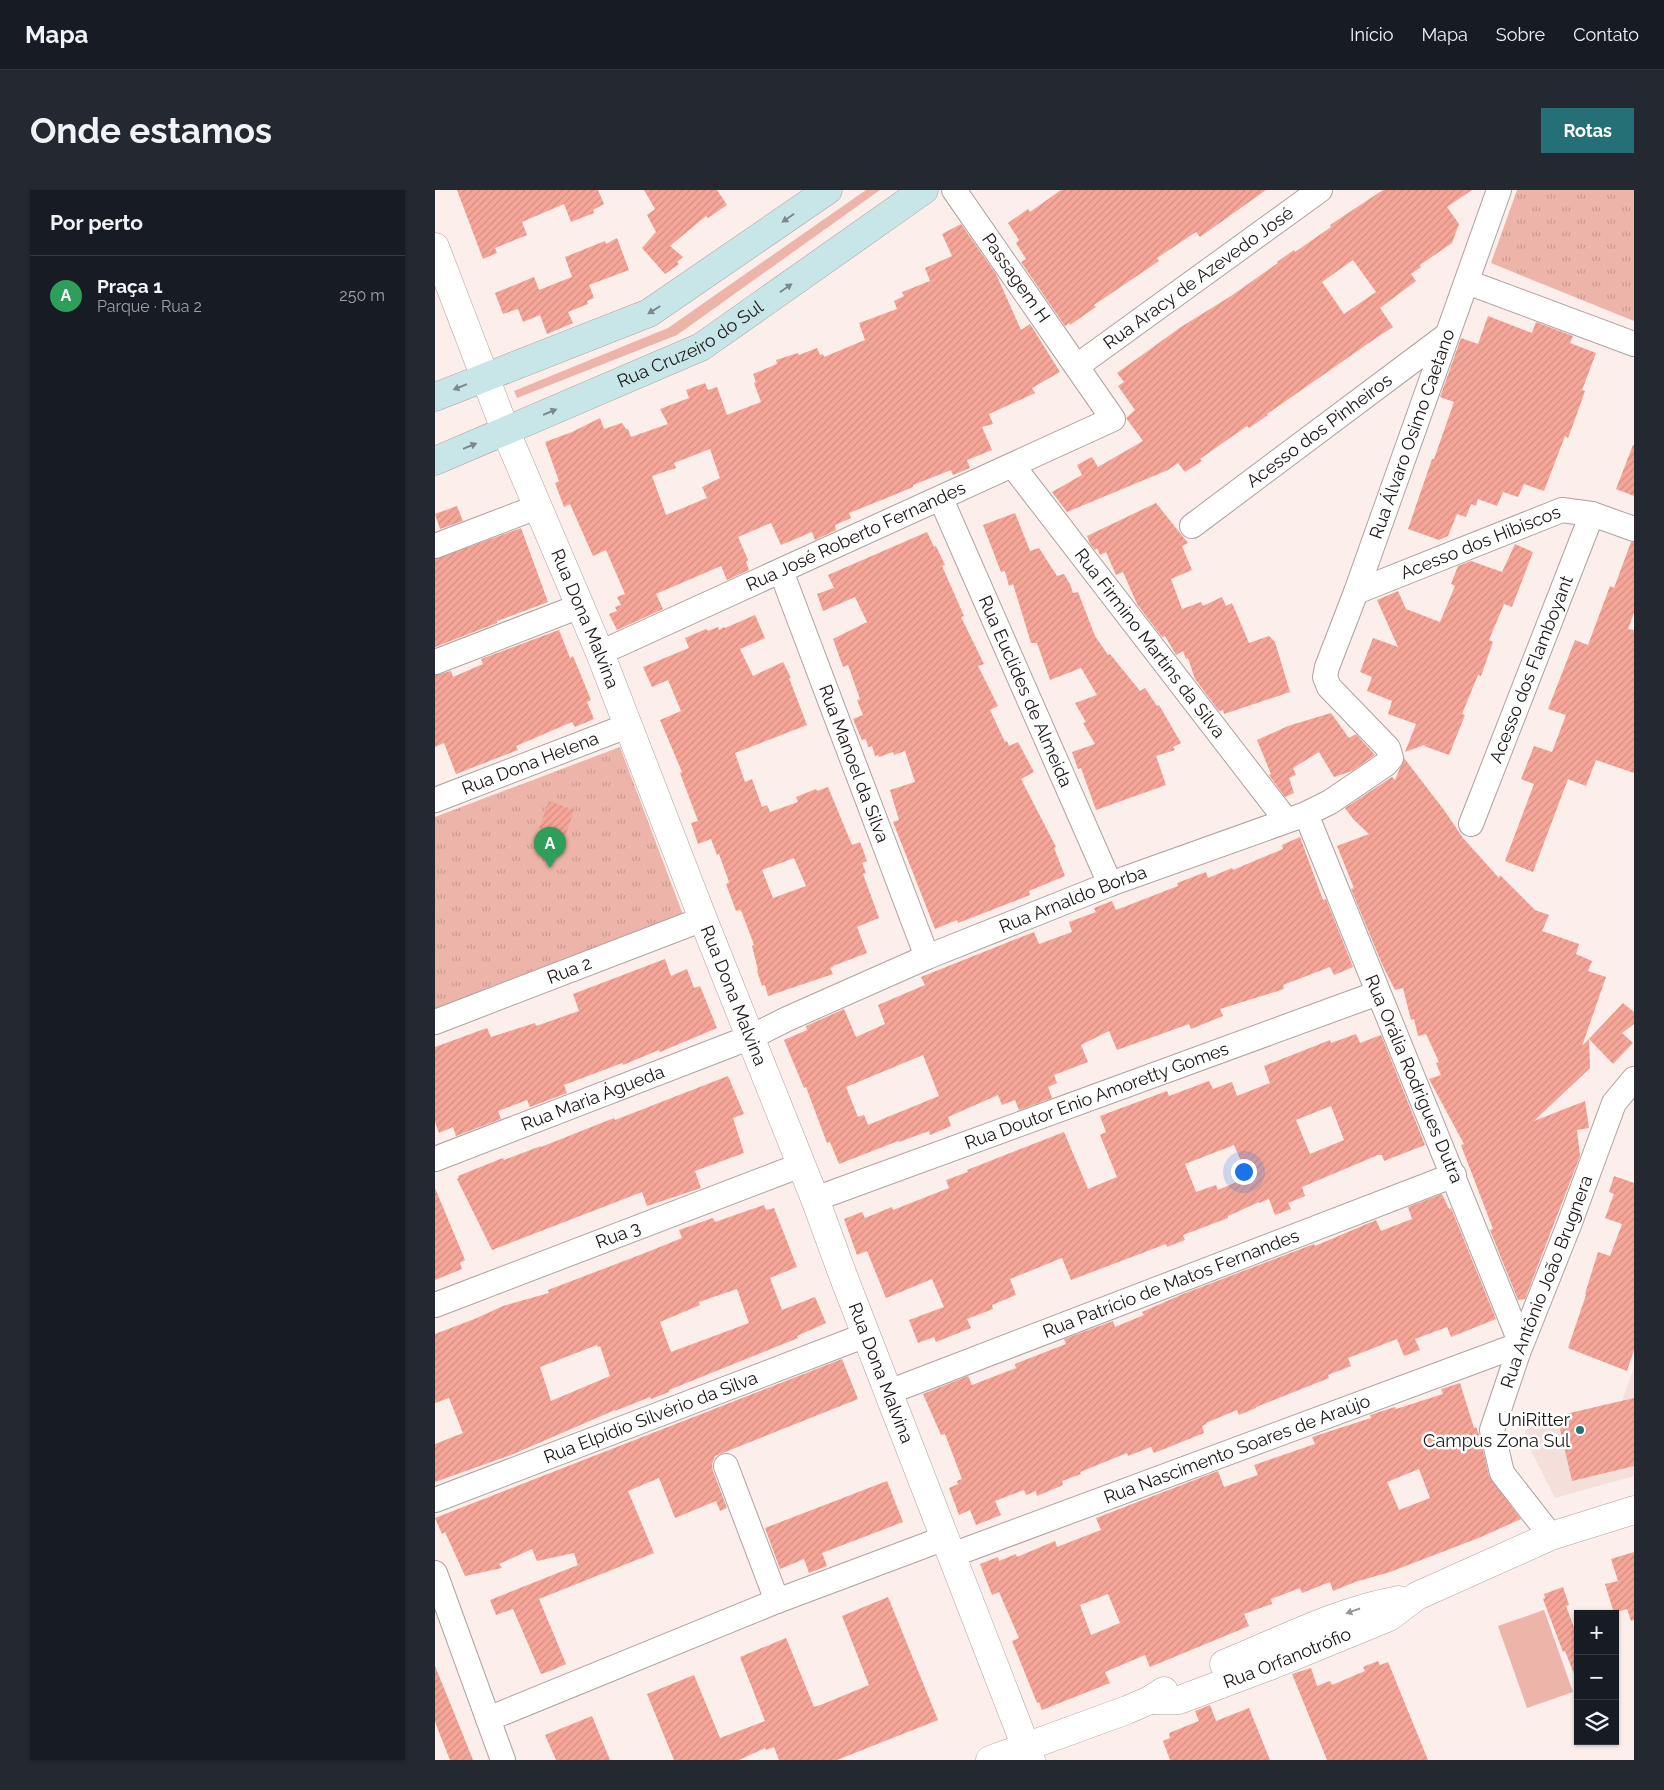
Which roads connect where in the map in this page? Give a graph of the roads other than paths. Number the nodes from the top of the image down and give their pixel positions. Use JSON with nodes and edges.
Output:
{"nodes":[{"id":1,"x":828,"y":190,"type":"edge"},
{"id":2,"x":924,"y":190,"type":"edge"},
{"id":3,"x":954,"y":190,"type":"edge"},
{"id":4,"x":1320,"y":190,"type":"edge"},
{"id":5,"x":1499,"y":190,"type":"edge"},
{"id":6,"x":435,"y":247,"type":"edge"},
{"id":7,"x":1467,"y":282,"type":"junction"},
{"id":8,"x":1447,"y":336,"type":"junction"},
{"id":9,"x":1634,"y":344,"type":"edge"},
{"id":10,"x":1077,"y":366,"type":"junction"},
{"id":11,"x":484,"y":377,"type":"junction"},
{"id":12,"x":435,"y":397,"type":"edge"},
{"id":13,"x":1113,"y":419,"type":"joint"},
{"id":14,"x":505,"y":432,"type":"junction"},
{"id":15,"x":435,"y":460,"type":"edge"},
{"id":16,"x":1013,"y":466,"type":"junction"},
{"id":17,"x":941,"y":499,"type":"junction"},
{"id":18,"x":537,"y":507,"type":"junction"},
{"id":19,"x":1592,"y":514,"type":"junction"},
{"id":20,"x":1192,"y":526,"type":"dead end"},
{"id":21,"x":1634,"y":529,"type":"edge"},
{"id":22,"x":435,"y":546,"type":"edge"},
{"id":23,"x":781,"y":571,"type":"junction"},
{"id":24,"x":1357,"y":592,"type":"junction"},
{"id":25,"x":579,"y":606,"type":"junction"},
{"id":26,"x":600,"y":653,"type":"junction"},
{"id":27,"x":435,"y":662,"type":"edge"},
{"id":28,"x":627,"y":726,"type":"junction"},
{"id":29,"x":1391,"y":758,"type":"joint"},
{"id":30,"x":435,"y":800,"type":"edge"},
{"id":31,"x":1296,"y":817,"type":"junction"},
{"id":32,"x":1471,"y":824,"type":"dead end"},
{"id":33,"x":1110,"y":884,"type":"junction"},
{"id":34,"x":703,"y":919,"type":"junction"},
{"id":35,"x":927,"y":957,"type":"junction"},
{"id":36,"x":1378,"y":992,"type":"junction"},
{"id":37,"x":435,"y":1022,"type":"edge"},
{"id":38,"x":751,"y":1037,"type":"junction"},
{"id":39,"x":1634,"y":1079,"type":"edge"},
{"id":40,"x":435,"y":1159,"type":"edge"},
{"id":41,"x":801,"y":1165,"type":"junction"},
{"id":42,"x":1454,"y":1175,"type":"junction"},
{"id":43,"x":815,"y":1199,"type":"junction"},
{"id":44,"x":435,"y":1304,"type":"edge"},
{"id":45,"x":866,"y":1335,"type":"junction"},
{"id":46,"x":1521,"y":1344,"type":"junction"},
{"id":47,"x":889,"y":1392,"type":"junction"},
{"id":48,"x":726,"y":1466,"type":"dead end"},
{"id":49,"x":435,"y":1500,"type":"edge"},
{"id":50,"x":1634,"y":1510,"type":"edge"},
{"id":51,"x":1551,"y":1536,"type":"junction"},
{"id":52,"x":948,"y":1546,"type":"junction"},
{"id":53,"x":435,"y":1573,"type":"edge"},
{"id":54,"x":777,"y":1601,"type":"junction"},
{"id":55,"x":487,"y":1719,"type":"junction"},
{"id":56,"x":1028,"y":1753,"type":"edge"},
{"id":57,"x":503,"y":1760,"type":"edge"},
{"id":58,"x":990,"y":1760,"type":"edge"}],
"edges":[{"from":1,"to":11,"type":"main road","one_way":true},
{"from":14,"to":2,"type":"main road","name":"Rua Cruzeiro do Sul","one_way":true},
{"from":3,"to":10,"type":"street","name":"Passagem H"},
{"from":4,"to":10,"type":"street","name":"Rua Aracy de Azevedo José"},
{"from":5,"to":7,"type":"street","name":"Rua Álvaro Osimo Caetano"},
{"from":6,"to":11,"type":"street","name":"Rua Dona Malvina"},
{"from":7,"to":8,"type":"street","name":"Rua Álvaro Osimo Caetano"},
{"from":7,"to":9,"type":"street"},
{"from":8,"to":20,"type":"street","name":"Acesso dos Pinheiros"},
{"from":8,"to":24,"type":"street","name":"Rua Álvaro Osimo Caetano"},
{"from":10,"to":13,"type":"street","name":"Passagem H"},
{"from":11,"to":12,"type":"main road","one_way":true},
{"from":11,"to":14,"type":"street","name":"Rua Dona Malvina"},
{"from":13,"to":16,"type":"street","name":"Rua José Roberto Fernandes"},
{"from":15,"to":14,"type":"main road","name":"Rua Cruzeiro do Sul","one_way":true},
{"from":14,"to":18,"type":"street","name":"Rua Dona Malvina"},
{"from":16,"to":17,"type":"street","name":"Rua José Roberto Fernandes"},
{"from":16,"to":31,"type":"street","name":"Rua Firmino Martins da Silva"},
{"from":17,"to":23,"type":"street","name":"Rua José Roberto Fernandes"},
{"from":17,"to":33,"type":"street","name":"Rua Euclides de Almeida"},
{"from":18,"to":22,"type":"street"},
{"from":18,"to":25,"type":"street","name":"Rua Dona Malvina"},
{"from":19,"to":21,"type":"street","name":"Acesso dos Hibiscos"},
{"from":19,"to":24,"type":"street","name":"Acesso dos Hibiscos"},
{"from":19,"to":32,"type":"street","name":"Acesso dos Flamboyant"},
{"from":23,"to":26,"type":"street","name":"Rua José Roberto Fernandes"},
{"from":23,"to":35,"type":"street","name":"Rua Manoel da Silva"},
{"from":24,"to":29,"type":"street","name":"Rua Álvaro Osimo Caetano"},
{"from":25,"to":26,"type":"street","name":"Rua Dona Malvina"},
{"from":25,"to":27,"type":"street"},
{"from":26,"to":28,"type":"street","name":"Rua Dona Malvina"},
{"from":28,"to":30,"type":"street","name":"Rua Dona Helena"},
{"from":28,"to":34,"type":"street","name":"Rua Dona Malvina"},
{"from":29,"to":31,"type":"street","name":"Rua Arnaldo Borba"},
{"from":31,"to":33,"type":"street","name":"Rua Arnaldo Borba"},
{"from":31,"to":36,"type":"street","name":"Rua Orália Rodrigues Dutra"},
{"from":33,"to":35,"type":"street","name":"Rua Arnaldo Borba"},
{"from":34,"to":37,"type":"street","name":"Rua 2"},
{"from":34,"to":38,"type":"street","name":"Rua Dona Malvina"},
{"from":35,"to":38,"type":"street","name":"Rua Arnaldo Borba"},
{"from":36,"to":42,"type":"street","name":"Rua Orália Rodrigues Dutra"},
{"from":36,"to":43,"type":"street","name":"Rua Doutor Enio Amoretty Gomes"},
{"from":38,"to":40,"type":"street","name":"Rua Maria Águeda"},
{"from":38,"to":41,"type":"street","name":"Rua Dona Malvina"},
{"from":39,"to":46,"type":"street","name":"Rua Antônio João Brugnera"},
{"from":41,"to":43,"type":"street","name":"Rua Dona Malvina"},
{"from":41,"to":44,"type":"street","name":"Rua 3"},
{"from":42,"to":46,"type":"street","name":"Rua Orália Rodrigues Dutra"},
{"from":42,"to":47,"type":"street","name":"Rua Patrício de Matos Fernandes"},
{"from":43,"to":45,"type":"street","name":"Rua Dona Malvina"},
{"from":45,"to":47,"type":"street","name":"Rua Dona Malvina"},
{"from":45,"to":49,"type":"street","name":"Rua Elpídio Silvério da Silva"},
{"from":46,"to":51,"type":"street","name":"Rua Antônio João Brugnera"},
{"from":46,"to":52,"type":"street","name":"Rua Nascimento Soares de Araújo"},
{"from":47,"to":52,"type":"street","name":"Rua Dona Malvina"},
{"from":48,"to":54,"type":"street"},
{"from":50,"to":51,"type":"street","name":"Rua Orfanotrófio"},
{"from":51,"to":56,"type":"street","name":"Rua Orfanotrófio"},
{"from":52,"to":54,"type":"street","name":"Rua Nascimento Soares de Araújo"},
{"from":52,"to":56,"type":"street","name":"Rua Dona Malvina"},
{"from":53,"to":55,"type":"street"},
{"from":54,"to":55,"type":"street","name":"Rua Nascimento Soares de Araújo"},
{"from":55,"to":57,"type":"street"},
{"from":56,"to":58,"type":"street","name":"Rua Orfanotrófio"}]}
